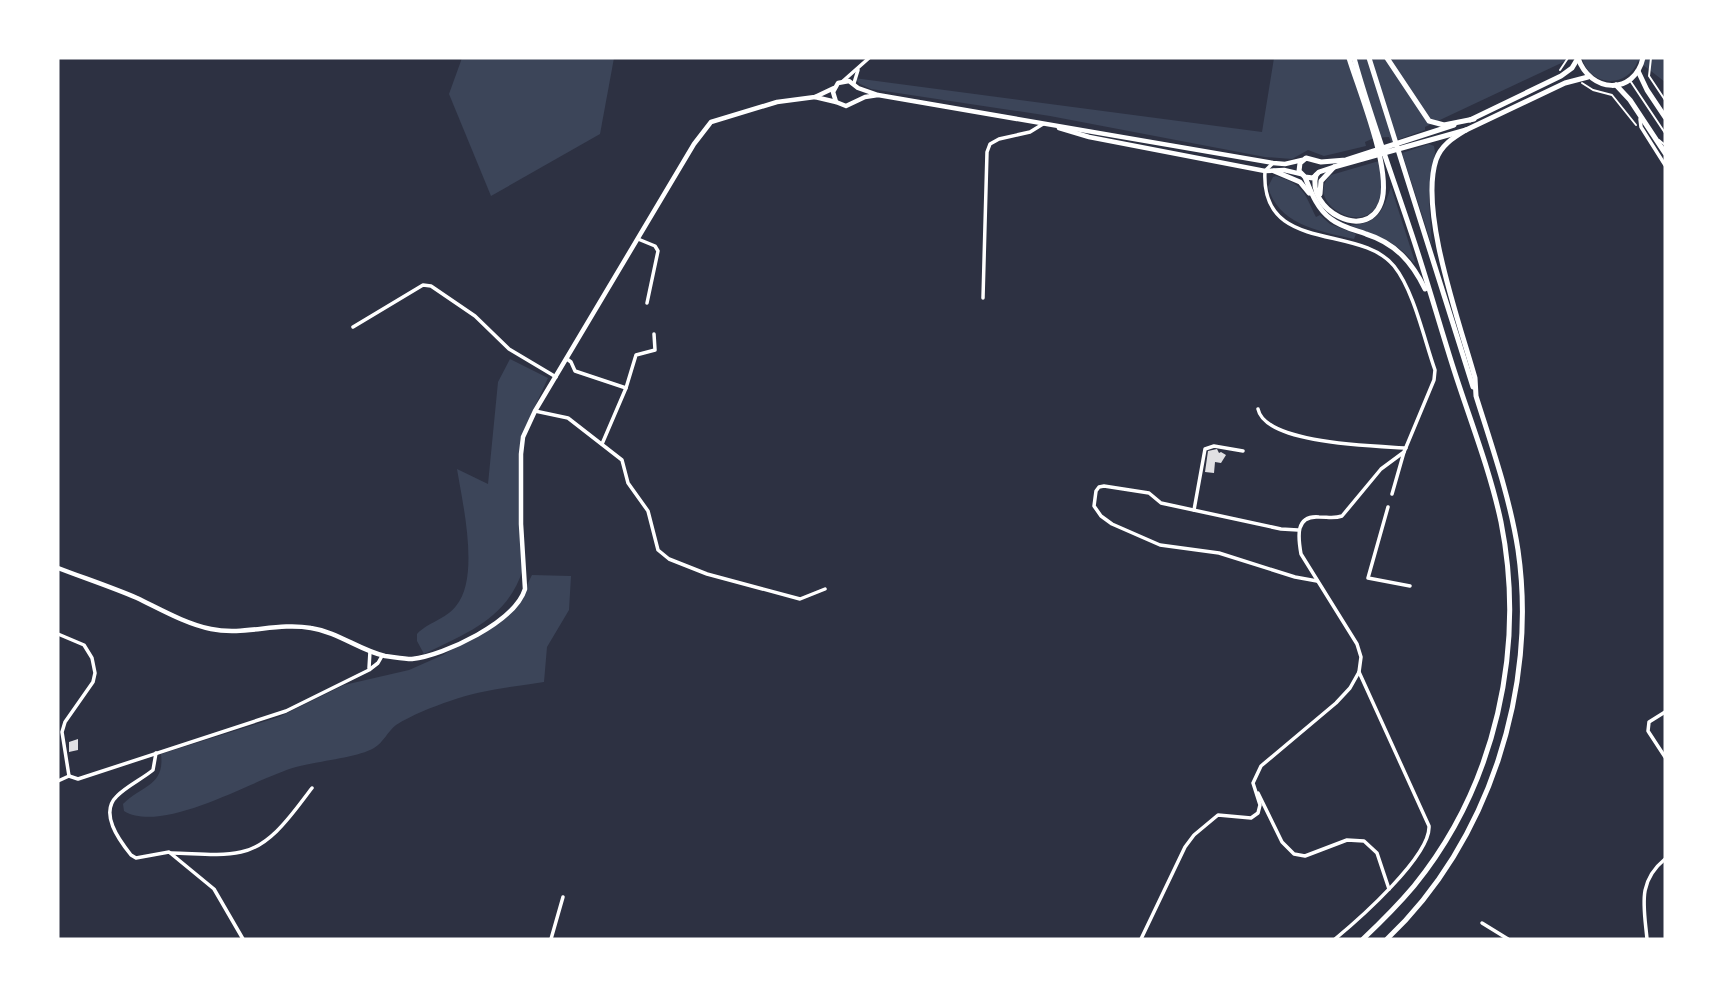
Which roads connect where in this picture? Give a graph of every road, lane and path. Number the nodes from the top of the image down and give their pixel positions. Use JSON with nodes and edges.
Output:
{"nodes":[{"id":1,"x":869,"y":58,"type":"edge"},
{"id":2,"x":1349,"y":58,"type":"edge"},
{"id":3,"x":1354,"y":58,"type":"edge"},
{"id":4,"x":1368,"y":58,"type":"edge"},
{"id":5,"x":1387,"y":58,"type":"edge"},
{"id":6,"x":1568,"y":58,"type":"edge"},
{"id":7,"x":1578,"y":58,"type":"edge"},
{"id":8,"x":1643,"y":58,"type":"edge"},
{"id":9,"x":1651,"y":58,"type":"edge"},
{"id":10,"x":859,"y":68,"type":"junction"},
{"id":11,"x":1638,"y":71,"type":"junction"},
{"id":12,"x":1560,"y":73,"type":"dead end"},
{"id":13,"x":1588,"y":77,"type":"junction"},
{"id":14,"x":1630,"y":79,"type":"junction"},
{"id":15,"x":844,"y":80,"type":"junction"},
{"id":16,"x":1574,"y":83,"type":"dead end"},
{"id":17,"x":856,"y":85,"type":"junction"},
{"id":18,"x":1616,"y":85,"type":"junction"},
{"id":19,"x":834,"y":88,"type":"junction"},
{"id":20,"x":878,"y":95,"type":"junction"},
{"id":21,"x":814,"y":97,"type":"junction"},
{"id":22,"x":1665,"y":100,"type":"edge"},
{"id":23,"x":836,"y":102,"type":"junction"},
{"id":24,"x":856,"y":102,"type":"junction"},
{"id":25,"x":1657,"y":104,"type":"junction"},
{"id":26,"x":1665,"y":108,"type":"edge"},
{"id":27,"x":1640,"y":117,"type":"junction"},
{"id":28,"x":1665,"y":117,"type":"edge"},
{"id":29,"x":1474,"y":119,"type":"junction"},
{"id":30,"x":1429,"y":121,"type":"junction"},
{"id":31,"x":1046,"y":124,"type":"junction"},
{"id":32,"x":1641,"y":127,"type":"junction"},
{"id":33,"x":1466,"y":130,"type":"junction"},
{"id":34,"x":1651,"y":132,"type":"junction"},
{"id":35,"x":1429,"y":134,"type":"junction"},
{"id":36,"x":1665,"y":134,"type":"edge"},
{"id":37,"x":1414,"y":141,"type":"junction"},
{"id":38,"x":1426,"y":141,"type":"junction"},
{"id":39,"x":1665,"y":145,"type":"edge"},
{"id":40,"x":1665,"y":153,"type":"edge"},
{"id":41,"x":1366,"y":157,"type":"junction"},
{"id":42,"x":1314,"y":158,"type":"junction"},
{"id":43,"x":1302,"y":160,"type":"junction"},
{"id":44,"x":1273,"y":163,"type":"junction"},
{"id":45,"x":1665,"y":165,"type":"edge"},
{"id":46,"x":1334,"y":167,"type":"junction"},
{"id":47,"x":1265,"y":171,"type":"junction"},
{"id":48,"x":1274,"y":172,"type":"junction"},
{"id":49,"x":1318,"y":174,"type":"junction"},
{"id":50,"x":1303,"y":176,"type":"junction"},
{"id":51,"x":1314,"y":199,"type":"junction"},
{"id":52,"x":1322,"y":200,"type":"junction"},
{"id":53,"x":638,"y":239,"type":"junction"},
{"id":54,"x":983,"y":298,"type":"dead end"},
{"id":55,"x":647,"y":303,"type":"dead end"},
{"id":56,"x":1434,"y":308,"type":"junction"},
{"id":57,"x":353,"y":327,"type":"dead end"},
{"id":58,"x":654,"y":334,"type":"dead end"},
{"id":59,"x":567,"y":359,"type":"junction"},
{"id":60,"x":556,"y":377,"type":"junction"},
{"id":61,"x":626,"y":388,"type":"junction"},
{"id":62,"x":1476,"y":396,"type":"junction"},
{"id":63,"x":1258,"y":409,"type":"dead end"},
{"id":64,"x":536,"y":411,"type":"junction"},
{"id":65,"x":602,"y":444,"type":"junction"},
{"id":66,"x":1405,"y":450,"type":"junction"},
{"id":67,"x":1243,"y":451,"type":"dead end"},
{"id":68,"x":1392,"y":494,"type":"dead end"},
{"id":69,"x":1388,"y":507,"type":"dead end"},
{"id":70,"x":1194,"y":510,"type":"junction"},
{"id":71,"x":1298,"y":530,"type":"junction"},
{"id":72,"x":58,"y":568,"type":"edge"},
{"id":73,"x":1317,"y":581,"type":"junction"},
{"id":74,"x":1410,"y":586,"type":"dead end"},
{"id":75,"x":825,"y":589,"type":"dead end"},
{"id":76,"x":58,"y":634,"type":"edge"},
{"id":77,"x":370,"y":651,"type":"junction"},
{"id":78,"x":383,"y":655,"type":"junction"},
{"id":79,"x":369,"y":670,"type":"junction"},
{"id":80,"x":1359,"y":672,"type":"junction"},
{"id":81,"x":1665,"y":712,"type":"edge"},
{"id":82,"x":156,"y":753,"type":"junction"},
{"id":83,"x":1665,"y":757,"type":"edge"},
{"id":84,"x":69,"y":776,"type":"junction"},
{"id":85,"x":58,"y":781,"type":"edge"},
{"id":86,"x":1253,"y":783,"type":"junction"},
{"id":87,"x":312,"y":788,"type":"dead end"},
{"id":88,"x":169,"y":852,"type":"junction"},
{"id":89,"x":1665,"y":859,"type":"edge"},
{"id":90,"x":1389,"y":889,"type":"junction"},
{"id":91,"x":563,"y":897,"type":"dead end"},
{"id":92,"x":1482,"y":923,"type":"dead end"},
{"id":93,"x":243,"y":939,"type":"edge"},
{"id":94,"x":551,"y":939,"type":"edge"},
{"id":95,"x":1141,"y":939,"type":"edge"},
{"id":96,"x":1335,"y":939,"type":"edge"},
{"id":97,"x":1363,"y":939,"type":"edge"},
{"id":98,"x":1387,"y":939,"type":"edge"},
{"id":99,"x":1507,"y":939,"type":"edge"},
{"id":100,"x":1647,"y":939,"type":"edge"}],
"edges":[{"from":1,"to":10,"type":"street"},
{"from":2,"to":52,"type":"main road"},
{"from":3,"to":56,"type":"main road"},
{"from":4,"to":62,"type":"main road"},
{"from":5,"to":30,"type":"main road"},
{"from":6,"to":12,"type":"path"},
{"from":7,"to":13,"type":"main road"},
{"from":7,"to":29,"type":"main road"},
{"from":8,"to":11,"type":"main road"},
{"from":9,"to":22,"type":"path"},
{"from":10,"to":15,"type":"street"},
{"from":10,"to":17,"type":"street"},
{"from":11,"to":14,"type":"main road"},
{"from":11,"to":25,"type":"main road"},
{"from":13,"to":18,"type":"main road"},
{"from":13,"to":33,"type":"main road"},
{"from":14,"to":18,"type":"main road"},
{"from":14,"to":36,"type":"lane"},
{"from":15,"to":17,"type":"main road"},
{"from":15,"to":19,"type":"main road"},
{"from":16,"to":32,"type":"path"},
{"from":17,"to":20,"type":"main road"},
{"from":17,"to":24,"type":"main road"},
{"from":18,"to":27,"type":"main road"},
{"from":19,"to":21,"type":"main road"},
{"from":19,"to":23,"type":"main road"},
{"from":20,"to":24,"type":"main road"},
{"from":20,"to":31,"type":"main road"},
{"from":21,"to":23,"type":"main road"},
{"from":21,"to":53,"type":"main road"},
{"from":23,"to":24,"type":"main road"},
{"from":25,"to":26,"type":"street"},
{"from":25,"to":28,"type":"main road"},
{"from":27,"to":32,"type":"street"},
{"from":27,"to":34,"type":"main road"},
{"from":29,"to":30,"type":"main road"},
{"from":29,"to":35,"type":"main road"},
{"from":30,"to":35,"type":"main road"},
{"from":31,"to":44,"type":"main road"},
{"from":31,"to":47,"type":"main road"},
{"from":31,"to":54,"type":"street"},
{"from":32,"to":45,"type":"street"},
{"from":33,"to":38,"type":"main road"},
{"from":33,"to":62,"type":"main road"},
{"from":34,"to":39,"type":"lane"},
{"from":34,"to":40,"type":"main road"},
{"from":35,"to":37,"type":"main road"},
{"from":35,"to":38,"type":"main road"},
{"from":37,"to":38,"type":"main road"},
{"from":37,"to":41,"type":"main road"},
{"from":41,"to":42,"type":"main road"},
{"from":41,"to":46,"type":"main road"},
{"from":42,"to":43,"type":"main road"},
{"from":42,"to":49,"type":"main road"},
{"from":43,"to":44,"type":"main road"},
{"from":43,"to":50,"type":"main road"},
{"from":44,"to":47,"type":"street"},
{"from":46,"to":49,"type":"main road"},
{"from":46,"to":52,"type":"main road"},
{"from":47,"to":48,"type":"main road"},
{"from":47,"to":66,"type":"street"},
{"from":48,"to":50,"type":"main road"},
{"from":48,"to":51,"type":"main road"},
{"from":49,"to":50,"type":"main road"},
{"from":49,"to":52,"type":"main road"},
{"from":50,"to":51,"type":"main road"},
{"from":51,"to":56,"type":"main road"},
{"from":53,"to":55,"type":"street"},
{"from":53,"to":59,"type":"main road"},
{"from":56,"to":97,"type":"main road"},
{"from":57,"to":60,"type":"street"},
{"from":58,"to":61,"type":"street"},
{"from":59,"to":60,"type":"main road"},
{"from":59,"to":61,"type":"street"},
{"from":60,"to":64,"type":"main road"},
{"from":61,"to":65,"type":"street"},
{"from":62,"to":98,"type":"main road"},
{"from":63,"to":66,"type":"street"},
{"from":64,"to":65,"type":"street"},
{"from":64,"to":78,"type":"main road"},
{"from":65,"to":75,"type":"street"},
{"from":66,"to":68,"type":"street"},
{"from":66,"to":71,"type":"street"},
{"from":67,"to":70,"type":"street"},
{"from":69,"to":74,"type":"street"},
{"from":70,"to":71,"type":"street"},
{"from":70,"to":73,"type":"street"},
{"from":71,"to":73,"type":"street"},
{"from":72,"to":77,"type":"main road"},
{"from":73,"to":80,"type":"street"},
{"from":76,"to":84,"type":"street"},
{"from":77,"to":78,"type":"main road"},
{"from":77,"to":79,"type":"street"},
{"from":78,"to":79,"type":"street"},
{"from":79,"to":82,"type":"street"},
{"from":80,"to":86,"type":"street"},
{"from":80,"to":90,"type":"street"},
{"from":81,"to":83,"type":"street"},
{"from":82,"to":84,"type":"street"},
{"from":82,"to":88,"type":"street"},
{"from":84,"to":85,"type":"street"},
{"from":86,"to":90,"type":"street"},
{"from":86,"to":95,"type":"street"},
{"from":87,"to":88,"type":"street"},
{"from":88,"to":93,"type":"street"},
{"from":89,"to":100,"type":"street"},
{"from":90,"to":96,"type":"street"},
{"from":91,"to":94,"type":"street"},
{"from":92,"to":99,"type":"street"}]}
